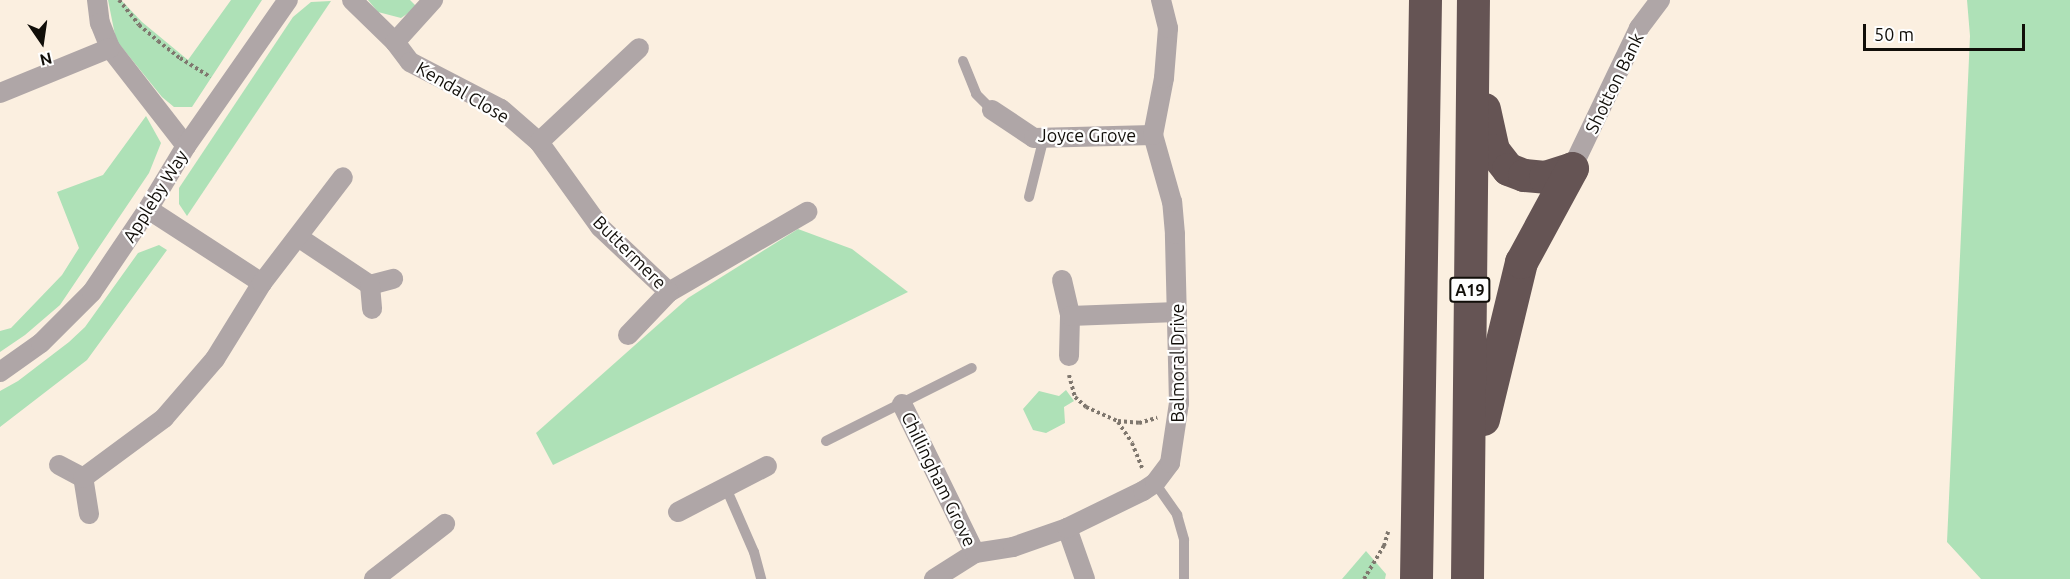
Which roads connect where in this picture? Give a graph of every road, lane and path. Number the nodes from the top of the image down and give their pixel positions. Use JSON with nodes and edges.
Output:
{"nodes":[{"id":1,"x":97,"y":0,"type":"edge"},
{"id":2,"x":119,"y":0,"type":"edge"},
{"id":3,"x":288,"y":0,"type":"edge"},
{"id":4,"x":352,"y":0,"type":"edge"},
{"id":5,"x":434,"y":0,"type":"edge"},
{"id":6,"x":1161,"y":0,"type":"edge"},
{"id":7,"x":1425,"y":0,"type":"edge"},
{"id":8,"x":1473,"y":0,"type":"edge"},
{"id":9,"x":1660,"y":0,"type":"edge"},
{"id":10,"x":395,"y":42,"type":"junction"},
{"id":11,"x":110,"y":48,"type":"junction"},
{"id":12,"x":639,"y":48,"type":"dead end"},
{"id":13,"x":1472,"y":55,"type":"junction"},
{"id":14,"x":963,"y":61,"type":"dead end"},
{"id":15,"x":228,"y":86,"type":"junction"},
{"id":16,"x":0,"y":93,"type":"edge"},
{"id":17,"x":992,"y":110,"type":"joint"},
{"id":18,"x":1153,"y":135,"type":"junction"},
{"id":19,"x":1044,"y":137,"type":"junction"},
{"id":20,"x":539,"y":142,"type":"junction"},
{"id":21,"x":186,"y":146,"type":"junction"},
{"id":22,"x":1572,"y":168,"type":"junction"},
{"id":23,"x":343,"y":177,"type":"dead end"},
{"id":24,"x":1029,"y":197,"type":"dead end"},
{"id":25,"x":148,"y":209,"type":"junction"},
{"id":26,"x":807,"y":212,"type":"dead end"},
{"id":27,"x":298,"y":237,"type":"junction"},
{"id":28,"x":393,"y":279,"type":"dead end"},
{"id":29,"x":1062,"y":280,"type":"dead end"},
{"id":30,"x":262,"y":284,"type":"junction"},
{"id":31,"x":370,"y":285,"type":"junction"},
{"id":32,"x":669,"y":292,"type":"junction"},
{"id":33,"x":372,"y":309,"type":"dead end"},
{"id":34,"x":1177,"y":312,"type":"junction"},
{"id":35,"x":1070,"y":316,"type":"junction"},
{"id":36,"x":628,"y":335,"type":"dead end"},
{"id":37,"x":1069,"y":356,"type":"joint"},
{"id":38,"x":972,"y":368,"type":"dead end"},
{"id":39,"x":0,"y":372,"type":"edge"},
{"id":40,"x":1179,"y":403,"type":"junction"},
{"id":41,"x":902,"y":404,"type":"junction"},
{"id":42,"x":1118,"y":421,"type":"junction"},
{"id":43,"x":826,"y":441,"type":"dead end"},
{"id":44,"x":1419,"y":443,"type":"junction"},
{"id":45,"x":59,"y":465,"type":"dead end"},
{"id":46,"x":767,"y":466,"type":"dead end"},
{"id":47,"x":83,"y":478,"type":"junction"},
{"id":48,"x":1468,"y":486,"type":"junction"},
{"id":49,"x":1149,"y":487,"type":"junction"},
{"id":50,"x":726,"y":488,"type":"junction"},
{"id":51,"x":678,"y":512,"type":"dead end"},
{"id":52,"x":89,"y":514,"type":"dead end"},
{"id":53,"x":445,"y":524,"type":"dead end"},
{"id":54,"x":1067,"y":528,"type":"junction"},
{"id":55,"x":975,"y":553,"type":"junction"},
{"id":56,"x":374,"y":579,"type":"edge"},
{"id":57,"x":761,"y":579,"type":"edge"},
{"id":58,"x":934,"y":579,"type":"edge"},
{"id":59,"x":1085,"y":579,"type":"edge"},
{"id":60,"x":1184,"y":579,"type":"edge"},
{"id":61,"x":1398,"y":579,"type":"edge"},
{"id":62,"x":1416,"y":579,"type":"edge"},
{"id":63,"x":1467,"y":579,"type":"edge"}],
"edges":[{"from":1,"to":11,"type":"street"},
{"from":2,"to":15,"type":"path"},
{"from":3,"to":15,"type":"street","name":"Appleby Way"},
{"from":4,"to":10,"type":"street","name":"Kendal Close"},
{"from":5,"to":10,"type":"street"},
{"from":6,"to":18,"type":"street","name":"Balmoral Drive"},
{"from":7,"to":44,"type":"highway"},
{"from":8,"to":13,"type":"highway","number":"A19"},
{"from":9,"to":22,"type":"street","name":"Shotton Bank"},
{"from":10,"to":20,"type":"street","name":"Kendal Close"},
{"from":11,"to":16,"type":"street"},
{"from":11,"to":21,"type":"street"},
{"from":12,"to":20,"type":"street"},
{"from":13,"to":22,"type":"highway"},
{"from":13,"to":48,"type":"highway","number":"A19"},
{"from":14,"to":17,"type":"lane"},
{"from":15,"to":21,"type":"street","name":"Appleby Way"},
{"from":17,"to":19,"type":"street","name":"Joyce Grove"},
{"from":18,"to":19,"type":"street","name":"Joyce Grove"},
{"from":18,"to":34,"type":"street","name":"Balmoral Drive"},
{"from":19,"to":24,"type":"lane"},
{"from":20,"to":32,"type":"street","name":"Buttermere"},
{"from":21,"to":25,"type":"street","name":"Appleby Way"},
{"from":22,"to":48,"type":"highway"},
{"from":23,"to":27,"type":"street"},
{"from":25,"to":30,"type":"street"},
{"from":25,"to":39,"type":"street","name":"Appleby Way"},
{"from":26,"to":32,"type":"street","name":"Buttermere"},
{"from":27,"to":30,"type":"street"},
{"from":27,"to":31,"type":"street"},
{"from":28,"to":31,"type":"street"},
{"from":29,"to":35,"type":"street"},
{"from":30,"to":47,"type":"street"},
{"from":31,"to":33,"type":"street"},
{"from":32,"to":36,"type":"street"},
{"from":34,"to":35,"type":"street"},
{"from":34,"to":40,"type":"street","name":"Balmoral Drive"},
{"from":35,"to":37,"type":"street"},
{"from":37,"to":42,"type":"path"},
{"from":38,"to":41,"type":"lane"},
{"from":40,"to":42,"type":"path"},
{"from":40,"to":49,"type":"street","name":"Balmoral Drive"},
{"from":41,"to":43,"type":"lane"},
{"from":41,"to":55,"type":"street","name":"Chillingham Grove"},
{"from":42,"to":49,"type":"path"},
{"from":44,"to":61,"type":"highway"},
{"from":44,"to":62,"type":"highway"},
{"from":45,"to":47,"type":"street"},
{"from":46,"to":50,"type":"street"},
{"from":47,"to":52,"type":"street"},
{"from":48,"to":63,"type":"highway","number":"A19"},
{"from":49,"to":54,"type":"street"},
{"from":49,"to":60,"type":"lane"},
{"from":50,"to":51,"type":"street"},
{"from":50,"to":57,"type":"lane"},
{"from":53,"to":56,"type":"street"},
{"from":54,"to":55,"type":"street"},
{"from":54,"to":59,"type":"street"},
{"from":55,"to":58,"type":"street"}]}
